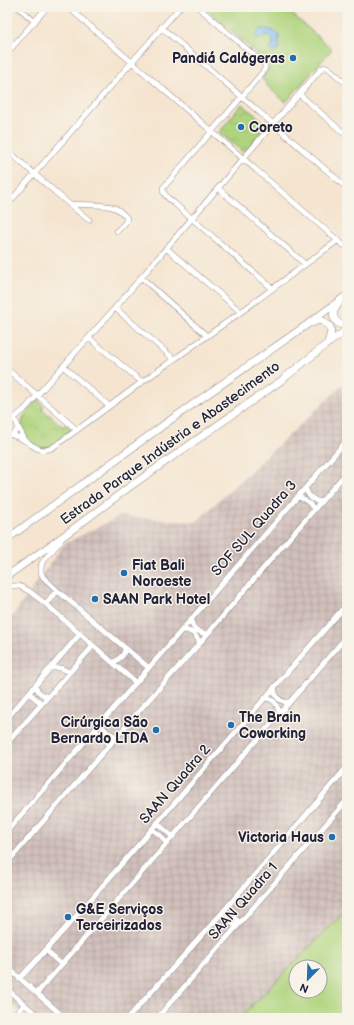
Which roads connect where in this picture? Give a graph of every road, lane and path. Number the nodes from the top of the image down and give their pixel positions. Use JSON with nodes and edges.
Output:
{"nodes":[{"id":1,"x":18,"y":7,"type":"edge"},
{"id":2,"x":47,"y":7,"type":"edge"},
{"id":3,"x":68,"y":7,"type":"edge"},
{"id":4,"x":180,"y":7,"type":"edge"},
{"id":5,"x":198,"y":7,"type":"edge"},
{"id":6,"x":35,"y":22,"type":"junction"},
{"id":7,"x":162,"y":27,"type":"junction"},
{"id":8,"x":7,"y":53,"type":"edge"},
{"id":9,"x":132,"y":62,"type":"junction"},
{"id":10,"x":347,"y":84,"type":"edge"},
{"id":11,"x":299,"y":94,"type":"junction"},
{"id":12,"x":242,"y":97,"type":"junction"},
{"id":13,"x":273,"y":124,"type":"junction"},
{"id":14,"x":212,"y":131,"type":"junction"},
{"id":15,"x":347,"y":136,"type":"edge"},
{"id":16,"x":7,"y":150,"type":"edge"},
{"id":17,"x":243,"y":158,"type":"junction"},
{"id":18,"x":34,"y":174,"type":"junction"},
{"id":19,"x":218,"y":188,"type":"junction"},
{"id":20,"x":347,"y":188,"type":"edge"},
{"id":21,"x":69,"y":204,"type":"junction"},
{"id":22,"x":7,"y":205,"type":"edge"},
{"id":23,"x":192,"y":218,"type":"junction"},
{"id":24,"x":89,"y":220,"type":"dead end"},
{"id":25,"x":117,"y":230,"type":"dead end"},
{"id":26,"x":337,"y":241,"type":"junction"},
{"id":27,"x":343,"y":245,"type":"dead end"},
{"id":28,"x":166,"y":248,"type":"junction"},
{"id":29,"x":305,"y":264,"type":"junction"},
{"id":30,"x":141,"y":278,"type":"junction"},
{"id":31,"x":272,"y":288,"type":"junction"},
{"id":32,"x":344,"y":297,"type":"edge"},
{"id":33,"x":115,"y":308,"type":"junction"},
{"id":34,"x":240,"y":312,"type":"junction"},
{"id":35,"x":308,"y":324,"type":"junction"},
{"id":36,"x":347,"y":326,"type":"edge"},
{"id":37,"x":347,"y":330,"type":"edge"},
{"id":38,"x":207,"y":336,"type":"junction"},
{"id":39,"x":88,"y":338,"type":"junction"},
{"id":40,"x":328,"y":343,"type":"junction"},
{"id":41,"x":174,"y":359,"type":"junction"},
{"id":42,"x":63,"y":366,"type":"junction"},
{"id":43,"x":7,"y":369,"type":"edge"},
{"id":44,"x":142,"y":382,"type":"junction"},
{"id":45,"x":37,"y":395,"type":"junction"},
{"id":46,"x":109,"y":406,"type":"junction"},
{"id":47,"x":24,"y":410,"type":"junction"},
{"id":48,"x":10,"y":419,"type":"edge"},
{"id":49,"x":18,"y":426,"type":"junction"},
{"id":50,"x":77,"y":430,"type":"junction"},
{"id":51,"x":8,"y":435,"type":"edge"},
{"id":52,"x":25,"y":440,"type":"junction"},
{"id":53,"x":347,"y":440,"type":"edge"},
{"id":54,"x":347,"y":472,"type":"edge"},
{"id":55,"x":306,"y":488,"type":"junction"},
{"id":56,"x":297,"y":497,"type":"junction"},
{"id":57,"x":320,"y":502,"type":"junction"},
{"id":58,"x":314,"y":509,"type":"junction"},
{"id":59,"x":69,"y":532,"type":"junction"},
{"id":60,"x":7,"y":539,"type":"edge"},
{"id":61,"x":7,"y":576,"type":"edge"},
{"id":62,"x":7,"y":586,"type":"edge"},
{"id":63,"x":59,"y":592,"type":"junction"},
{"id":64,"x":347,"y":604,"type":"edge"},
{"id":65,"x":47,"y":606,"type":"junction"},
{"id":66,"x":192,"y":619,"type":"junction"},
{"id":67,"x":180,"y":631,"type":"junction"},
{"id":68,"x":80,"y":634,"type":"junction"},
{"id":69,"x":207,"y":634,"type":"junction"},
{"id":70,"x":347,"y":636,"type":"edge"},
{"id":71,"x":200,"y":642,"type":"junction"},
{"id":72,"x":93,"y":646,"type":"junction"},
{"id":73,"x":125,"y":649,"type":"junction"},
{"id":74,"x":112,"y":662,"type":"junction"},
{"id":75,"x":51,"y":668,"type":"junction"},
{"id":76,"x":149,"y":668,"type":"junction"},
{"id":77,"x":69,"y":672,"type":"junction"},
{"id":78,"x":136,"y":683,"type":"junction"},
{"id":79,"x":35,"y":686,"type":"junction"},
{"id":80,"x":275,"y":686,"type":"junction"},
{"id":81,"x":30,"y":693,"type":"junction"},
{"id":82,"x":47,"y":697,"type":"junction"},
{"id":83,"x":265,"y":698,"type":"junction"},
{"id":84,"x":290,"y":702,"type":"junction"},
{"id":85,"x":41,"y":703,"type":"junction"},
{"id":86,"x":279,"y":714,"type":"junction"},
{"id":87,"x":7,"y":718,"type":"edge"},
{"id":88,"x":100,"y":724,"type":"junction"},
{"id":89,"x":95,"y":730,"type":"junction"},
{"id":90,"x":117,"y":737,"type":"junction"},
{"id":91,"x":7,"y":743,"type":"edge"},
{"id":92,"x":110,"y":745,"type":"junction"},
{"id":93,"x":347,"y":768,"type":"edge"},
{"id":94,"x":347,"y":800,"type":"edge"},
{"id":95,"x":157,"y":823,"type":"junction"},
{"id":96,"x":152,"y":829,"type":"junction"},
{"id":97,"x":7,"y":831,"type":"edge"},
{"id":98,"x":173,"y":837,"type":"junction"},
{"id":99,"x":167,"y":844,"type":"junction"},
{"id":100,"x":7,"y":863,"type":"edge"},
{"id":101,"x":225,"y":908,"type":"junction"},
{"id":102,"x":221,"y":914,"type":"junction"},
{"id":103,"x":239,"y":925,"type":"junction"},
{"id":104,"x":46,"y":950,"type":"junction"},
{"id":105,"x":62,"y":964,"type":"junction"},
{"id":106,"x":7,"y":967,"type":"edge"},
{"id":107,"x":20,"y":978,"type":"junction"},
{"id":108,"x":8,"y":993,"type":"edge"},
{"id":109,"x":37,"y":993,"type":"junction"},
{"id":110,"x":24,"y":1004,"type":"junction"},
{"id":111,"x":12,"y":1018,"type":"edge"},
{"id":112,"x":40,"y":1018,"type":"edge"},
{"id":113,"x":65,"y":1018,"type":"edge"},
{"id":114,"x":128,"y":1018,"type":"edge"},
{"id":115,"x":157,"y":1018,"type":"edge"}],
"edges":[{"from":1,"to":6,"type":"street"},
{"from":2,"to":6,"type":"street"},
{"from":3,"to":9,"type":"street"},
{"from":4,"to":7,"type":"street"},
{"from":5,"to":12,"type":"street"},
{"from":6,"to":8,"type":"street"},
{"from":7,"to":9,"type":"street"},
{"from":7,"to":12,"type":"street"},
{"from":9,"to":14,"type":"street"},
{"from":9,"to":18,"type":"street"},
{"from":10,"to":11,"type":"street"},
{"from":11,"to":13,"type":"street"},
{"from":11,"to":15,"type":"street"},
{"from":12,"to":13,"type":"street"},
{"from":12,"to":14,"type":"street"},
{"from":13,"to":17,"type":"street"},
{"from":13,"to":20,"type":"street"},
{"from":14,"to":17,"type":"street"},
{"from":14,"to":23,"type":"street"},
{"from":16,"to":18,"type":"street"},
{"from":17,"to":19,"type":"street"},
{"from":17,"to":26,"type":"street"},
{"from":18,"to":21,"type":"street"},
{"from":18,"to":22,"type":"street"},
{"from":19,"to":23,"type":"street"},
{"from":19,"to":29,"type":"street"},
{"from":21,"to":24,"type":"street"},
{"from":21,"to":25,"type":"street"},
{"from":23,"to":28,"type":"street"},
{"from":23,"to":31,"type":"street"},
{"from":26,"to":27,"type":"street"},
{"from":26,"to":29,"type":"street"},
{"from":28,"to":30,"type":"street"},
{"from":28,"to":34,"type":"street"},
{"from":29,"to":31,"type":"street"},
{"from":30,"to":33,"type":"street"},
{"from":30,"to":38,"type":"street"},
{"from":31,"to":34,"type":"street"},
{"from":32,"to":35,"type":"highway","name":"Estrada Parque Indústria e Abastecimento"},
{"from":32,"to":36,"type":"highway"},
{"from":33,"to":39,"type":"street"},
{"from":33,"to":41,"type":"street"},
{"from":34,"to":38,"type":"street"},
{"from":35,"to":40,"type":"highway"},
{"from":35,"to":60,"type":"highway","name":"Estrada Parque Indústria e Abastecimento"},
{"from":37,"to":40,"type":"highway","name":"Estrada Parque Indústria e Abastecimento"},
{"from":38,"to":41,"type":"street"},
{"from":39,"to":42,"type":"street"},
{"from":39,"to":44,"type":"street"},
{"from":40,"to":59,"type":"highway","name":"Estrada Parque Indústria e Abastecimento"},
{"from":41,"to":44,"type":"street"},
{"from":42,"to":45,"type":"street"},
{"from":42,"to":46,"type":"street"},
{"from":43,"to":45,"type":"street"},
{"from":44,"to":46,"type":"street"},
{"from":45,"to":47,"type":"street"},
{"from":45,"to":50,"type":"street"},
{"from":46,"to":50,"type":"street"},
{"from":47,"to":48,"type":"street"},
{"from":47,"to":49,"type":"street"},
{"from":48,"to":49,"type":"street"},
{"from":49,"to":51,"type":"street"},
{"from":49,"to":52,"type":"street"},
{"from":50,"to":52,"type":"street"},
{"from":51,"to":52,"type":"street"},
{"from":53,"to":55,"type":"street","name":"SOF SUL Quadra 3"},
{"from":54,"to":57,"type":"street"},
{"from":55,"to":56,"type":"street","name":"SOF SUL Quadra 3"},
{"from":55,"to":57,"type":"street"},
{"from":56,"to":58,"type":"street"},
{"from":56,"to":66,"type":"street","name":"SOF SUL Quadra 3"},
{"from":57,"to":58,"type":"street"},
{"from":58,"to":69,"type":"street"},
{"from":59,"to":61,"type":"highway","name":"Estrada Parque Indústria e Abastecimento"},
{"from":59,"to":63,"type":"street"},
{"from":62,"to":65,"type":"street"},
{"from":63,"to":65,"type":"street"},
{"from":63,"to":73,"type":"street"},
{"from":64,"to":80,"type":"street","name":"SAAN Quadra 2"},
{"from":65,"to":68,"type":"street"},
{"from":66,"to":67,"type":"street","name":"SOF SUL Quadra 3"},
{"from":66,"to":69,"type":"street"},
{"from":67,"to":71,"type":"street"},
{"from":67,"to":76,"type":"street","name":"SOF SUL Quadra 3"},
{"from":68,"to":72,"type":"street"},
{"from":68,"to":75,"type":"street"},
{"from":69,"to":71,"type":"street"},
{"from":70,"to":84,"type":"street"},
{"from":71,"to":90,"type":"street"},
{"from":72,"to":74,"type":"street"},
{"from":72,"to":77,"type":"street"},
{"from":73,"to":74,"type":"street"},
{"from":73,"to":76,"type":"street"},
{"from":74,"to":78,"type":"street"},
{"from":75,"to":77,"type":"street"},
{"from":75,"to":79,"type":"street"},
{"from":76,"to":78,"type":"street","name":"SOF SUL Quadra 3"},
{"from":77,"to":82,"type":"street"},
{"from":78,"to":88,"type":"street","name":"SOF SUL Quadra 3"},
{"from":79,"to":81,"type":"street"},
{"from":79,"to":82,"type":"street"},
{"from":80,"to":83,"type":"street","name":"SAAN Quadra 2"},
{"from":80,"to":84,"type":"street"},
{"from":81,"to":85,"type":"street"},
{"from":81,"to":87,"type":"street"},
{"from":82,"to":85,"type":"street"},
{"from":83,"to":86,"type":"street"},
{"from":83,"to":95,"type":"street","name":"SAAN Quadra 2"},
{"from":84,"to":86,"type":"street"},
{"from":85,"to":91,"type":"street"},
{"from":86,"to":98,"type":"street"},
{"from":88,"to":89,"type":"street","name":"SOF SUL Quadra 3"},
{"from":88,"to":90,"type":"street"},
{"from":89,"to":92,"type":"street"},
{"from":89,"to":97,"type":"street","name":"SOF SUL Quadra 3"},
{"from":90,"to":92,"type":"street"},
{"from":92,"to":100,"type":"street"},
{"from":93,"to":101,"type":"street"},
{"from":94,"to":103,"type":"street","name":"SAAN Quadra 1"},
{"from":95,"to":96,"type":"street","name":"SAAN Quadra 2"},
{"from":95,"to":98,"type":"street"},
{"from":96,"to":99,"type":"street"},
{"from":96,"to":104,"type":"street","name":"SAAN Quadra 2"},
{"from":98,"to":99,"type":"street"},
{"from":99,"to":105,"type":"street"},
{"from":101,"to":102,"type":"street"},
{"from":101,"to":103,"type":"street"},
{"from":102,"to":103,"type":"street"},
{"from":102,"to":114,"type":"street"},
{"from":103,"to":115,"type":"street","name":"SAAN Quadra 1"},
{"from":104,"to":105,"type":"street"},
{"from":104,"to":107,"type":"street","name":"SAAN Quadra 2"},
{"from":105,"to":109,"type":"street"},
{"from":106,"to":107,"type":"street"},
{"from":107,"to":109,"type":"street"},
{"from":108,"to":110,"type":"street"},
{"from":109,"to":113,"type":"street"},
{"from":110,"to":111,"type":"street"},
{"from":110,"to":112,"type":"street"}]}
